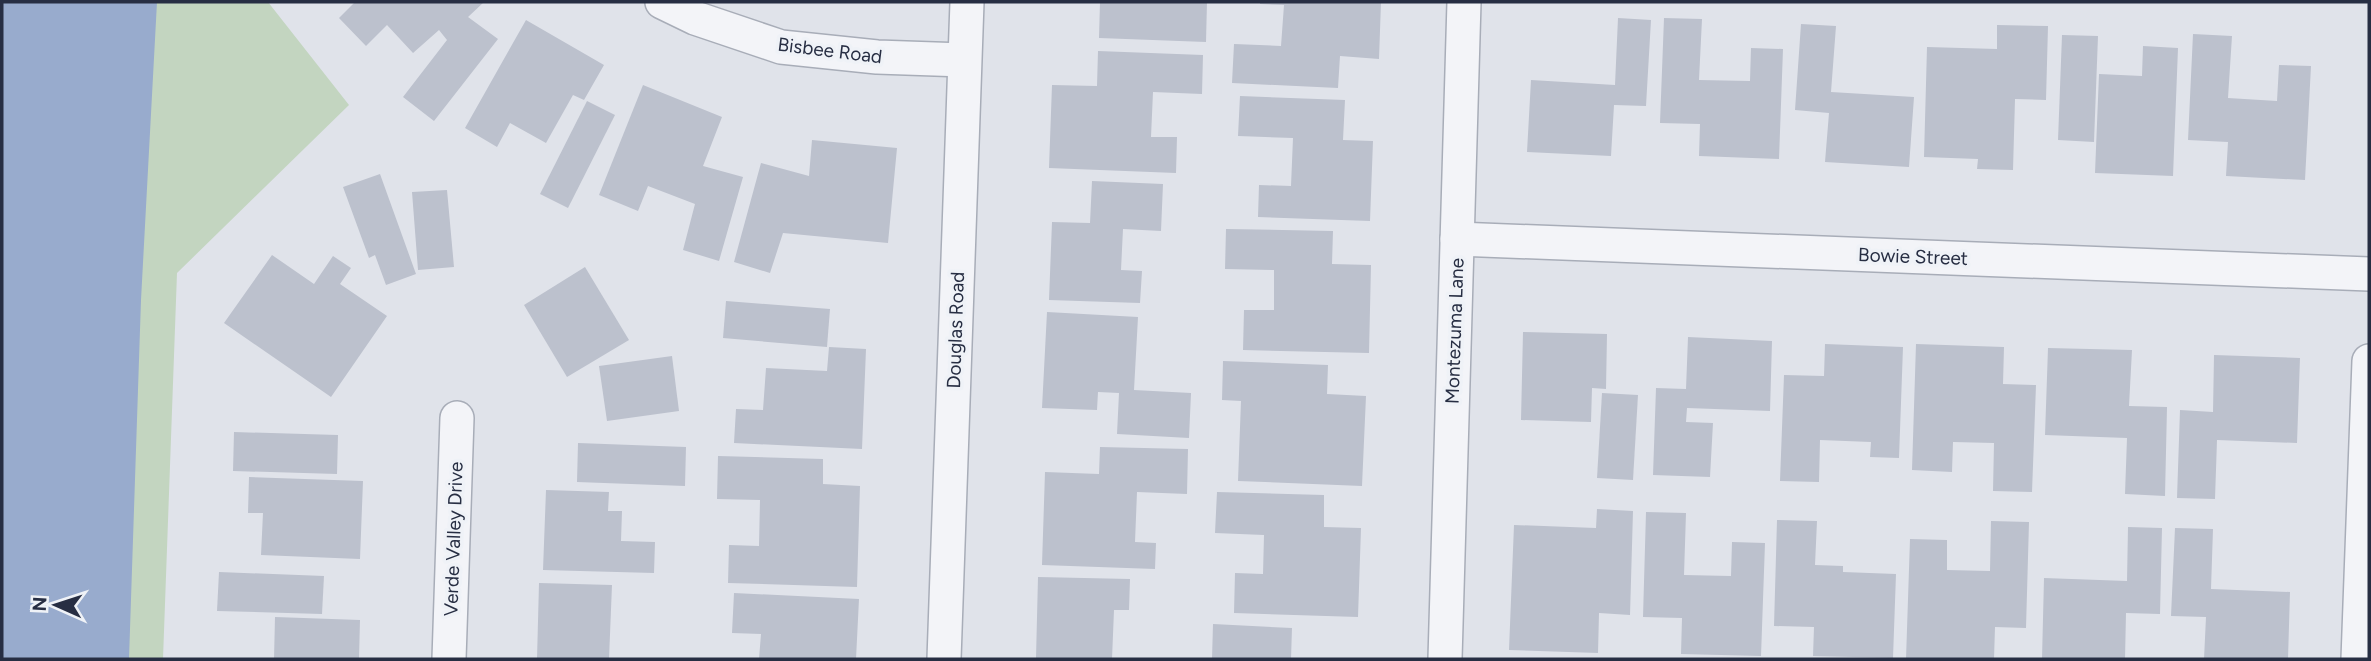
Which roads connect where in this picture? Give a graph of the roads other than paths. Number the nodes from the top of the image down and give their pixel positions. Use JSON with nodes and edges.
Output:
{"nodes":[{"id":1,"x":662,"y":2,"type":"edge"},
{"id":2,"x":967,"y":2,"type":"edge"},
{"id":3,"x":1464,"y":2,"type":"edge"},
{"id":4,"x":964,"y":61,"type":"junction"},
{"id":5,"x":1457,"y":239,"type":"junction"},
{"id":6,"x":2369,"y":274,"type":"edge"},
{"id":7,"x":2369,"y":361,"type":"edge"},
{"id":8,"x":457,"y":418,"type":"dead end"},
{"id":9,"x":449,"y":659,"type":"edge"},
{"id":10,"x":944,"y":659,"type":"edge"},
{"id":11,"x":1445,"y":659,"type":"edge"},
{"id":12,"x":2358,"y":659,"type":"edge"}],
"edges":[{"from":1,"to":4,"type":"street","name":"Bisbee Road"},
{"from":2,"to":4,"type":"street","name":"Douglas Road"},
{"from":3,"to":5,"type":"street","name":"Montezuma Lane"},
{"from":4,"to":10,"type":"street","name":"Douglas Road"},
{"from":5,"to":6,"type":"street","name":"Bowie Street"},
{"from":5,"to":11,"type":"street","name":"Montezuma Lane"},
{"from":7,"to":12,"type":"street"},
{"from":8,"to":9,"type":"street","name":"Verde Valley Drive"}]}
